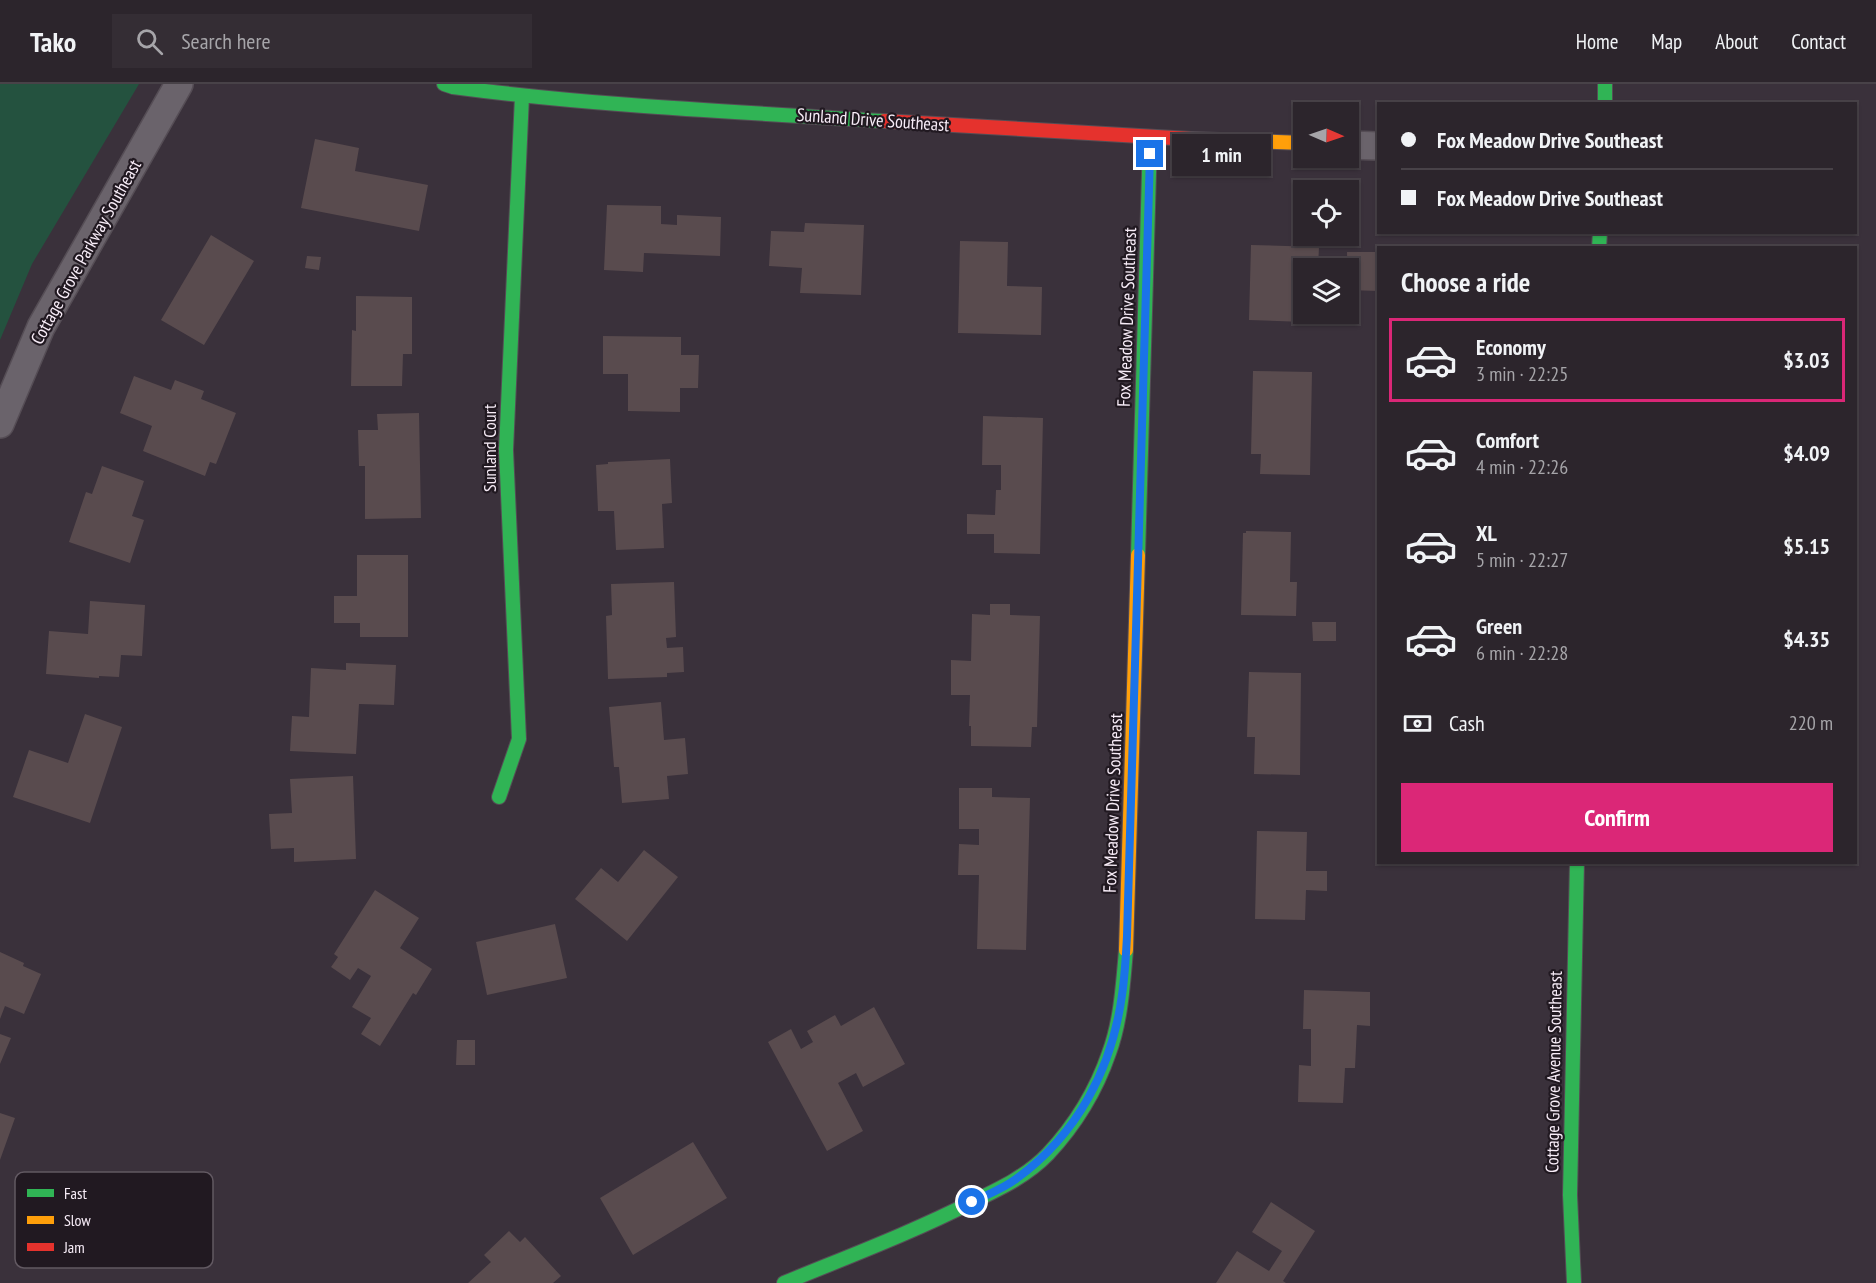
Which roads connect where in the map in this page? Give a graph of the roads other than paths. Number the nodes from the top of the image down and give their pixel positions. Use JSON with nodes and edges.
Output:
{"nodes":[{"id":1,"x":179,"y":84,"type":"edge"},
{"id":2,"x":444,"y":84,"type":"edge"},
{"id":3,"x":1605,"y":84,"type":"edge"},
{"id":4,"x":522,"y":96,"type":"junction"},
{"id":5,"x":1605,"y":102,"type":"edge"},
{"id":6,"x":1150,"y":138,"type":"junction"},
{"id":7,"x":1293,"y":143,"type":"edge"},
{"id":8,"x":1359,"y":145,"type":"edge"},
{"id":9,"x":1377,"y":146,"type":"edge"},
{"id":10,"x":0,"y":424,"type":"edge"},
{"id":11,"x":499,"y":797,"type":"dead end"},
{"id":12,"x":1577,"y":864,"type":"edge"},
{"id":13,"x":784,"y":1283,"type":"edge"},
{"id":14,"x":1574,"y":1283,"type":"edge"}],
"edges":[{"from":1,"to":10,"type":"street","name":"Cottage Grove Parkway Southeast"},
{"from":2,"to":4,"type":"street","name":"Sunland Drive Southeast"},
{"from":3,"to":5,"type":"street"},
{"from":4,"to":6,"type":"street","name":"Sunland Drive Southeast"},
{"from":4,"to":11,"type":"street","name":"Sunland Court"},
{"from":6,"to":7,"type":"street","name":"Sunland Drive Southeast"},
{"from":6,"to":13,"type":"street","name":"Fox Meadow Drive Southeast"},
{"from":8,"to":9,"type":"street"},
{"from":12,"to":14,"type":"street","name":"Cottage Grove Avenue Southeast"}]}
